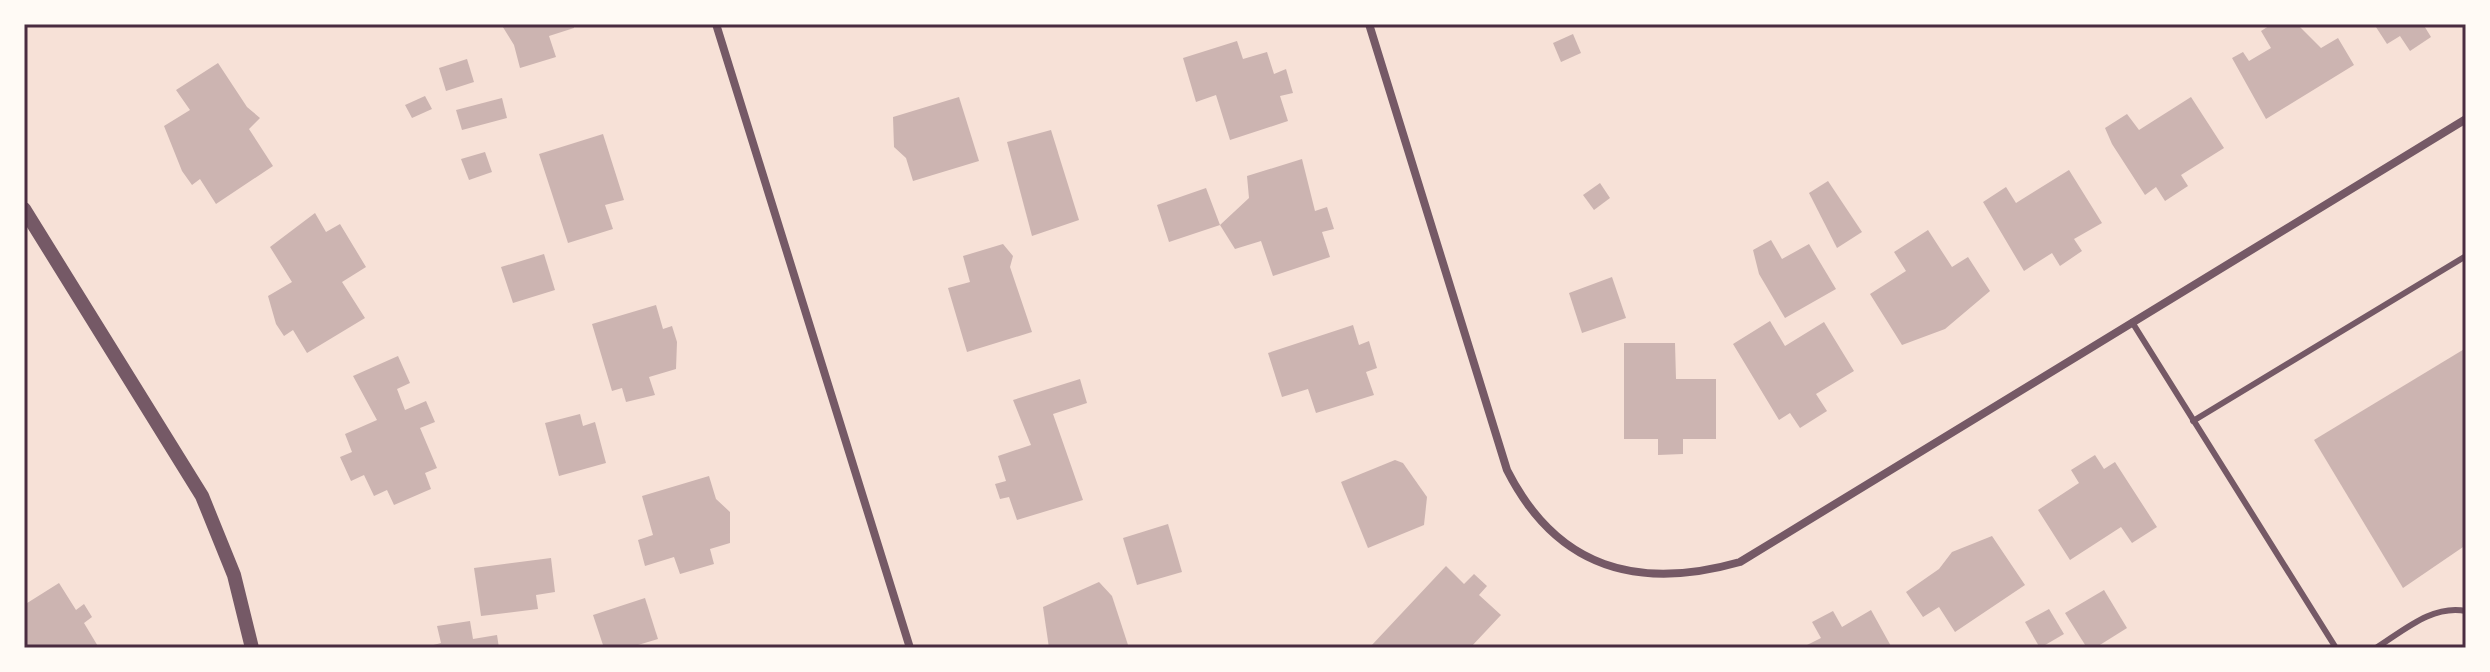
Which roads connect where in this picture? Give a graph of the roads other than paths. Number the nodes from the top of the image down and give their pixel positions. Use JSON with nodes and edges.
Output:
{"nodes":[{"id":1,"x":716,"y":24,"type":"edge"},
{"id":2,"x":1369,"y":24,"type":"edge"},
{"id":3,"x":2466,"y":119,"type":"edge"},
{"id":4,"x":24,"y":209,"type":"edge"},
{"id":5,"x":2466,"y":256,"type":"edge"},
{"id":6,"x":2132,"y":322,"type":"junction"},
{"id":7,"x":2193,"y":421,"type":"junction"},
{"id":8,"x":2466,"y":611,"type":"edge"},
{"id":9,"x":252,"y":648,"type":"edge"},
{"id":10,"x":910,"y":648,"type":"edge"},
{"id":11,"x":2336,"y":648,"type":"edge"},
{"id":12,"x":2376,"y":648,"type":"edge"}],
"edges":[{"from":1,"to":10,"type":"street"},
{"from":2,"to":6,"type":"street"},
{"from":3,"to":6,"type":"street"},
{"from":4,"to":9,"type":"street"},
{"from":5,"to":7,"type":"lane"},
{"from":6,"to":7,"type":"lane"},
{"from":7,"to":11,"type":"lane"},
{"from":8,"to":12,"type":"lane"}]}
